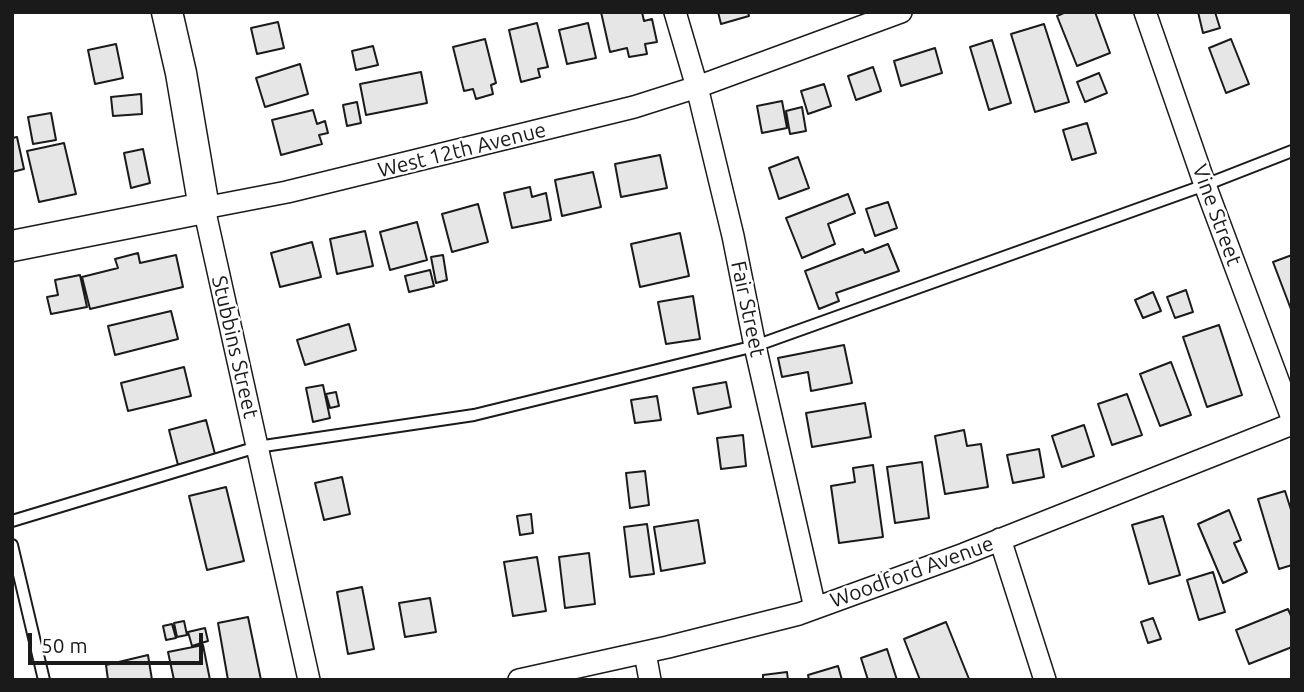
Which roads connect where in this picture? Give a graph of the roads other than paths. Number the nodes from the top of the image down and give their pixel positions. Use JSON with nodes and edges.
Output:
{"nodes":[{"id":1,"x":167,"y":12,"type":"edge"},
{"id":2,"x":675,"y":12,"type":"edge"},
{"id":3,"x":901,"y":12,"type":"edge"},
{"id":4,"x":1145,"y":12,"type":"edge"},
{"id":5,"x":697,"y":87,"type":"junction"},
{"id":6,"x":1292,"y":151,"type":"edge"},
{"id":7,"x":1205,"y":185,"type":"junction"},
{"id":8,"x":204,"y":208,"type":"junction"},
{"id":9,"x":12,"y":246,"type":"edge"},
{"id":10,"x":755,"y":346,"type":"junction"},
{"id":11,"x":1292,"y":418,"type":"edge"},
{"id":12,"x":1292,"y":424,"type":"edge"},
{"id":13,"x":257,"y":447,"type":"junction"},
{"id":14,"x":12,"y":521,"type":"edge"},
{"id":15,"x":1000,"y":539,"type":"junction"},
{"id":16,"x":12,"y":545,"type":"edge"},
{"id":17,"x":815,"y":608,"type":"junction"},
{"id":18,"x":645,"y":653,"type":"junction"},
{"id":19,"x":44,"y":680,"type":"edge"},
{"id":20,"x":309,"y":680,"type":"edge"},
{"id":21,"x":519,"y":680,"type":"edge"},
{"id":22,"x":650,"y":680,"type":"edge"},
{"id":23,"x":1045,"y":680,"type":"edge"}],
"edges":[{"from":1,"to":8,"type":"street","name":"Stubbins Street"},
{"from":2,"to":5,"type":"street","name":"Fair Street"},
{"from":3,"to":5,"type":"street","name":"West 12th Avenue"},
{"from":4,"to":7,"type":"street","name":"Vine Street"},
{"from":5,"to":8,"type":"street","name":"West 12th Avenue"},
{"from":5,"to":10,"type":"street","name":"Fair Street"},
{"from":6,"to":7,"type":"lane"},
{"from":7,"to":10,"type":"lane"},
{"from":7,"to":11,"type":"street","name":"Vine Street"},
{"from":8,"to":9,"type":"street","name":"West 12th Avenue"},
{"from":8,"to":13,"type":"street","name":"Stubbins Street"},
{"from":10,"to":13,"type":"lane"},
{"from":10,"to":17,"type":"street","name":"Fair Street"},
{"from":12,"to":15,"type":"street","name":"Woodford Avenue"},
{"from":13,"to":14,"type":"lane"},
{"from":13,"to":20,"type":"street","name":"Stubbins Street"},
{"from":15,"to":17,"type":"street","name":"Woodford Avenue"},
{"from":15,"to":23,"type":"street"},
{"from":16,"to":19,"type":"lane"},
{"from":17,"to":18,"type":"street","name":"Woodford Avenue"},
{"from":18,"to":21,"type":"street","name":"Woodford Avenue"},
{"from":18,"to":22,"type":"street"}]}
